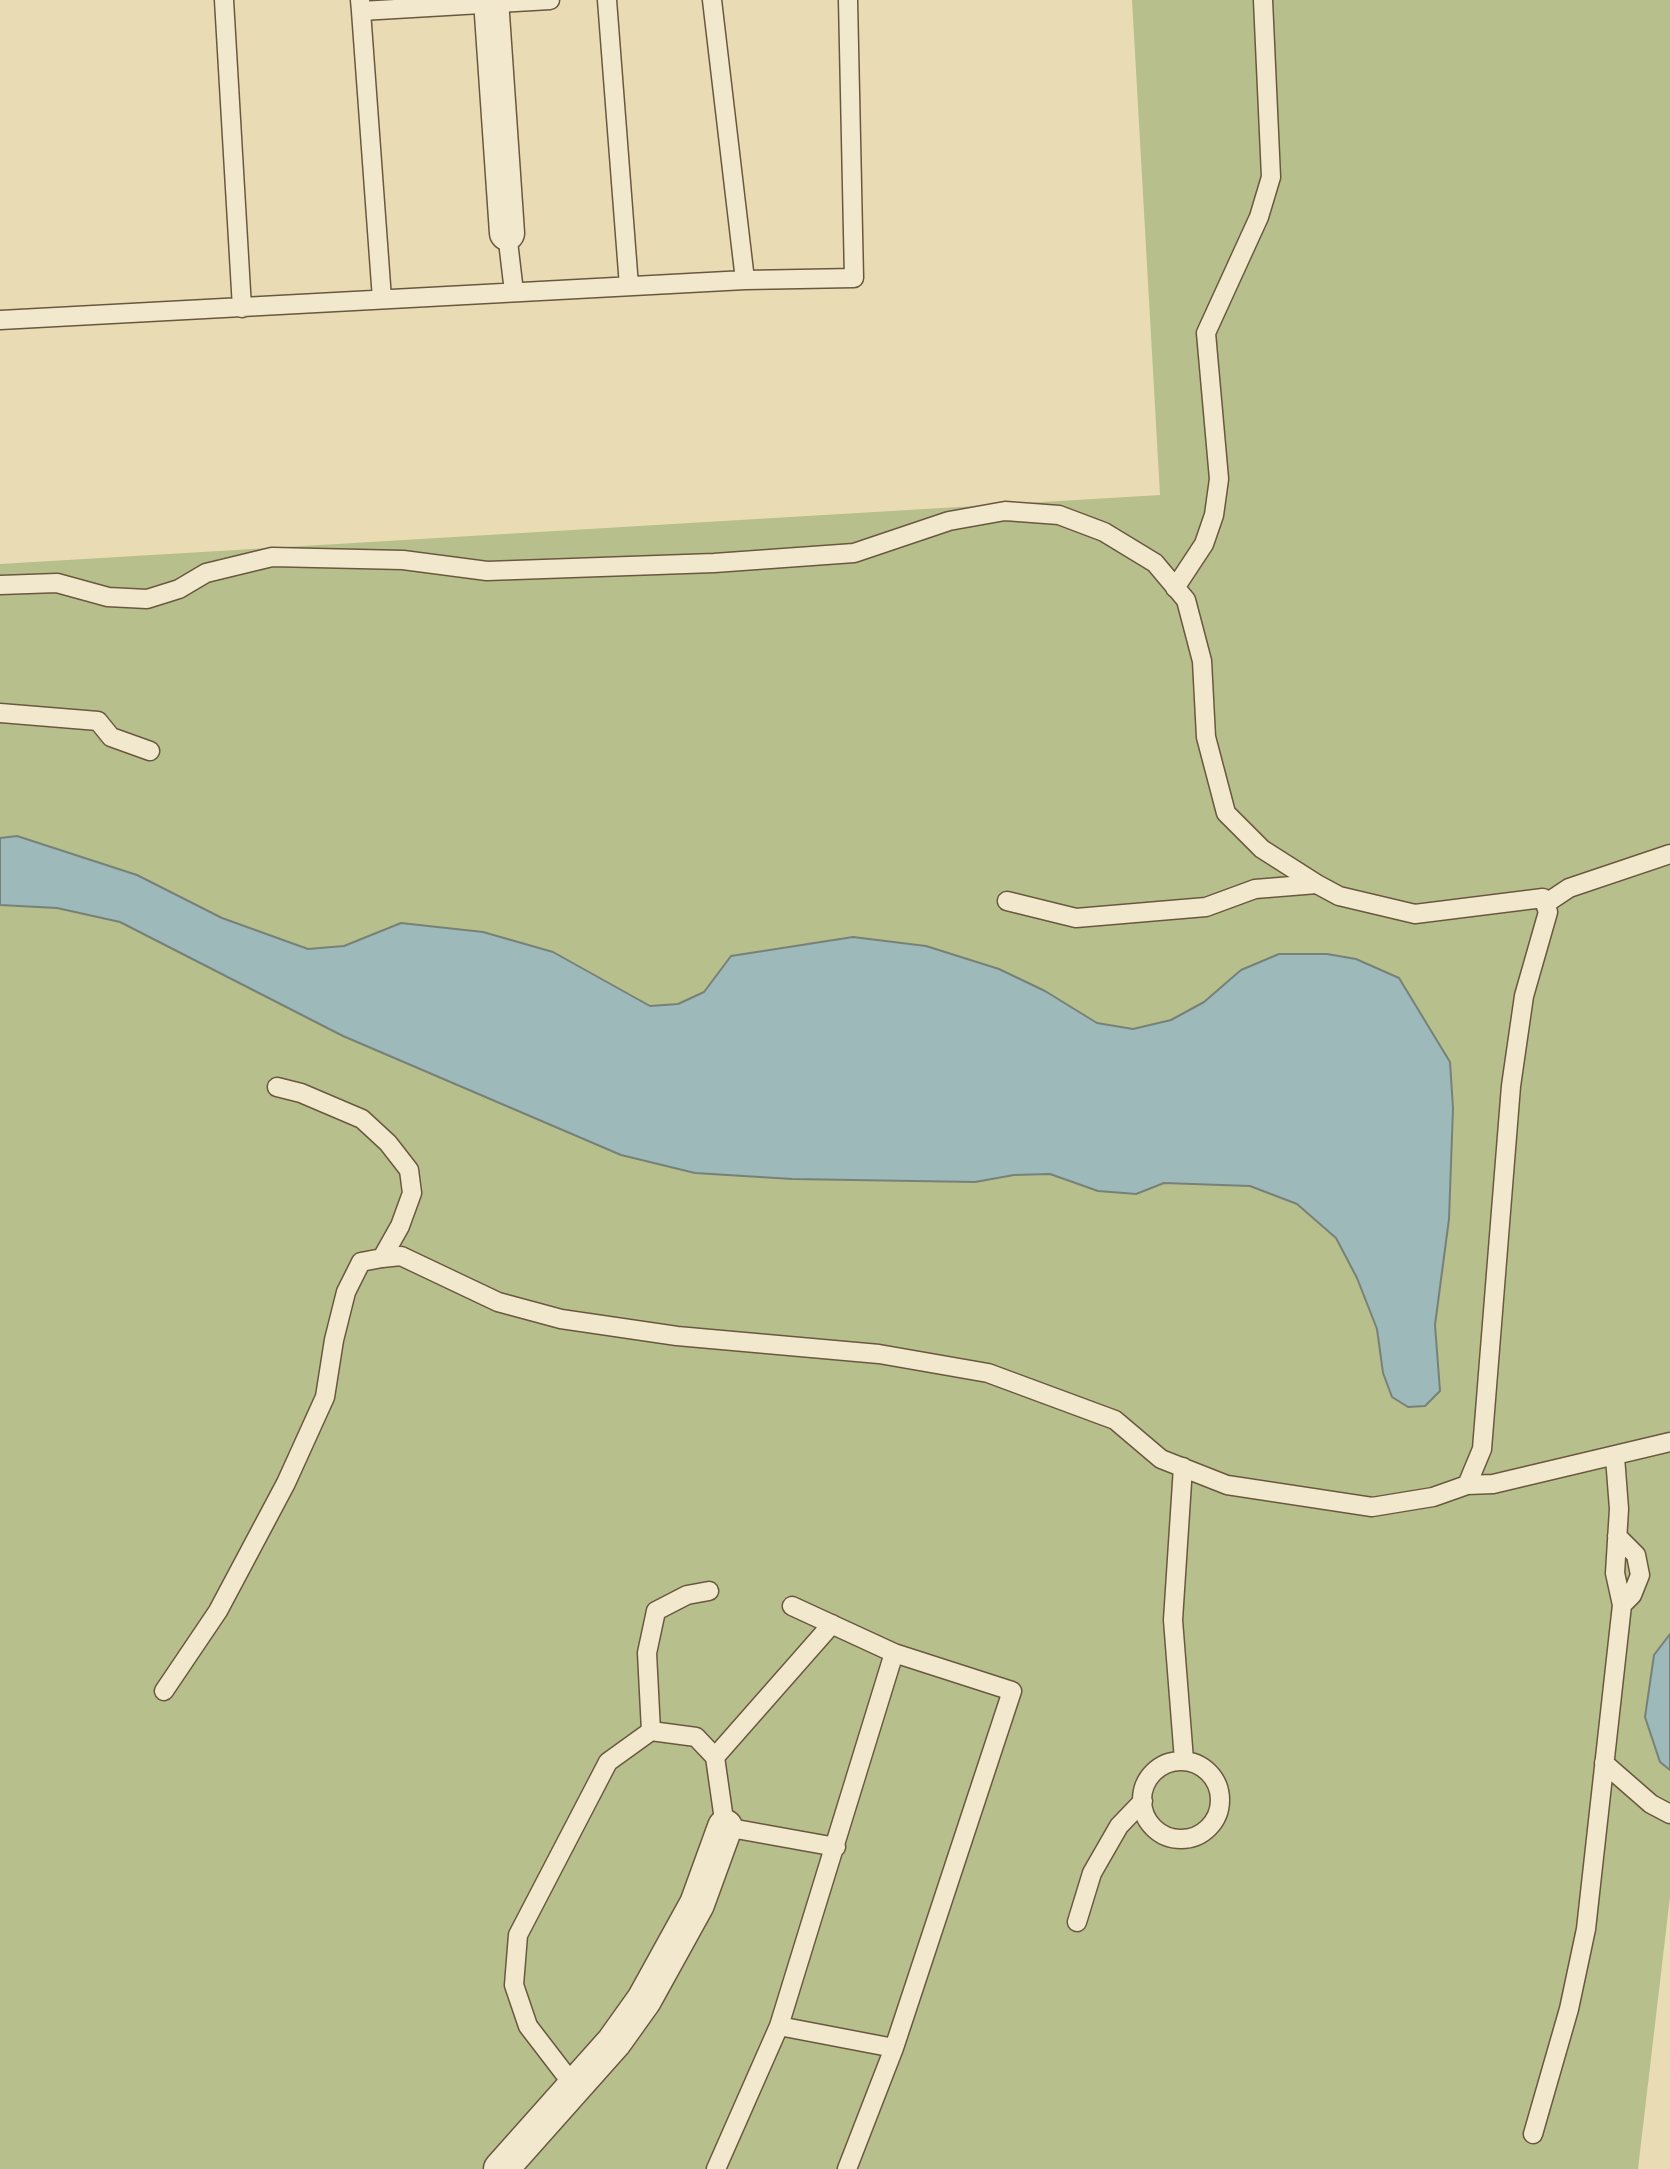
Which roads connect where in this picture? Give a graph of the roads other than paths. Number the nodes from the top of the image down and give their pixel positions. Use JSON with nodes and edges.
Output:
{"nodes":[{"id":1,"x":224,"y":0,"type":"edge"},
{"id":2,"x":550,"y":0,"type":"edge"},
{"id":3,"x":607,"y":0,"type":"edge"},
{"id":4,"x":712,"y":0,"type":"edge"},
{"id":5,"x":848,"y":0,"type":"edge"},
{"id":6,"x":1263,"y":0,"type":"edge"},
{"id":7,"x":491,"y":2,"type":"edge"},
{"id":8,"x":360,"y":6,"type":"edge"},
{"id":9,"x":507,"y":233,"type":"joint"},
{"id":10,"x":745,"y":280,"type":"junction"},
{"id":11,"x":629,"y":286,"type":"junction"},
{"id":12,"x":514,"y":292,"type":"junction"},
{"id":13,"x":382,"y":299,"type":"junction"},
{"id":14,"x":242,"y":308,"type":"junction"},
{"id":15,"x":0,"y":320,"type":"edge"},
{"id":16,"x":1169,"y":581,"type":"junction"},
{"id":17,"x":0,"y":585,"type":"edge"},
{"id":18,"x":0,"y":713,"type":"edge"},
{"id":19,"x":150,"y":751,"type":"dead end"},
{"id":20,"x":1670,"y":854,"type":"edge"},
{"id":21,"x":1313,"y":882,"type":"junction"},
{"id":22,"x":1007,"y":901,"type":"dead end"},
{"id":23,"x":1545,"y":904,"type":"junction"},
{"id":24,"x":277,"y":1087,"type":"dead end"},
{"id":25,"x":382,"y":1258,"type":"junction"},
{"id":26,"x":1670,"y":1442,"type":"edge"},
{"id":27,"x":1615,"y":1457,"type":"junction"},
{"id":28,"x":1477,"y":1460,"type":"junction"},
{"id":29,"x":1183,"y":1467,"type":"junction"},
{"id":30,"x":1493,"y":1484,"type":"junction"},
{"id":31,"x":1467,"y":1485,"type":"junction"},
{"id":32,"x":709,"y":1591,"type":"dead end"},
{"id":33,"x":792,"y":1606,"type":"dead end"},
{"id":34,"x":832,"y":1624,"type":"junction"},
{"id":35,"x":894,"y":1653,"type":"junction"},
{"id":36,"x":164,"y":1691,"type":"dead end"},
{"id":37,"x":651,"y":1731,"type":"junction"},
{"id":38,"x":715,"y":1757,"type":"junction"},
{"id":39,"x":1184,"y":1760,"type":"junction"},
{"id":40,"x":1604,"y":1763,"type":"junction"},
{"id":41,"x":1143,"y":1801,"type":"junction"},
{"id":42,"x":1670,"y":1814,"type":"edge"},
{"id":43,"x":725,"y":1827,"type":"junction"},
{"id":44,"x":836,"y":1847,"type":"junction"},
{"id":45,"x":1077,"y":1922,"type":"dead end"},
{"id":46,"x":779,"y":2026,"type":"junction"},
{"id":47,"x":894,"y":2048,"type":"junction"},
{"id":48,"x":574,"y":2086,"type":"junction"},
{"id":49,"x":1533,"y":2134,"type":"dead end"},
{"id":50,"x":501,"y":2169,"type":"edge"},
{"id":51,"x":716,"y":2169,"type":"edge"},
{"id":52,"x":847,"y":2169,"type":"edge"}],
"edges":[{"from":1,"to":14,"type":"lane"},
{"from":2,"to":7,"type":"lane"},
{"from":3,"to":11,"type":"lane"},
{"from":4,"to":10,"type":"lane"},
{"from":5,"to":10,"type":"lane"},
{"from":6,"to":16,"type":"lane"},
{"from":7,"to":8,"type":"lane"},
{"from":7,"to":9,"type":"street"},
{"from":8,"to":13,"type":"lane"},
{"from":9,"to":12,"type":"lane"},
{"from":10,"to":11,"type":"lane"},
{"from":11,"to":12,"type":"lane"},
{"from":12,"to":13,"type":"lane"},
{"from":13,"to":14,"type":"lane"},
{"from":14,"to":15,"type":"lane"},
{"from":16,"to":17,"type":"lane"},
{"from":16,"to":21,"type":"lane"},
{"from":18,"to":19,"type":"lane"},
{"from":20,"to":23,"type":"lane"},
{"from":21,"to":22,"type":"lane"},
{"from":21,"to":23,"type":"lane"},
{"from":23,"to":28,"type":"lane"},
{"from":24,"to":25,"type":"lane"},
{"from":25,"to":29,"type":"lane"},
{"from":25,"to":36,"type":"lane"},
{"from":26,"to":27,"type":"lane"},
{"from":27,"to":30,"type":"lane"},
{"from":27,"to":40,"type":"lane"},
{"from":28,"to":30,"type":"lane"},
{"from":28,"to":31,"type":"lane"},
{"from":29,"to":31,"type":"lane"},
{"from":29,"to":39,"type":"lane"},
{"from":30,"to":31,"type":"lane"},
{"from":32,"to":37,"type":"lane"},
{"from":33,"to":34,"type":"lane"},
{"from":34,"to":35,"type":"lane"},
{"from":34,"to":38,"type":"lane"},
{"from":35,"to":44,"type":"lane"},
{"from":35,"to":47,"type":"lane"},
{"from":37,"to":38,"type":"lane"},
{"from":37,"to":48,"type":"lane"},
{"from":38,"to":43,"type":"lane"},
{"from":39,"to":41,"type":"lane"},
{"from":39,"to":41,"type":"lane"},
{"from":40,"to":42,"type":"lane"},
{"from":40,"to":49,"type":"lane"},
{"from":41,"to":45,"type":"lane"},
{"from":43,"to":44,"type":"lane"},
{"from":43,"to":48,"type":"street"},
{"from":44,"to":46,"type":"lane"},
{"from":46,"to":47,"type":"lane"},
{"from":46,"to":51,"type":"lane"},
{"from":47,"to":52,"type":"lane"},
{"from":48,"to":50,"type":"street"}]}
